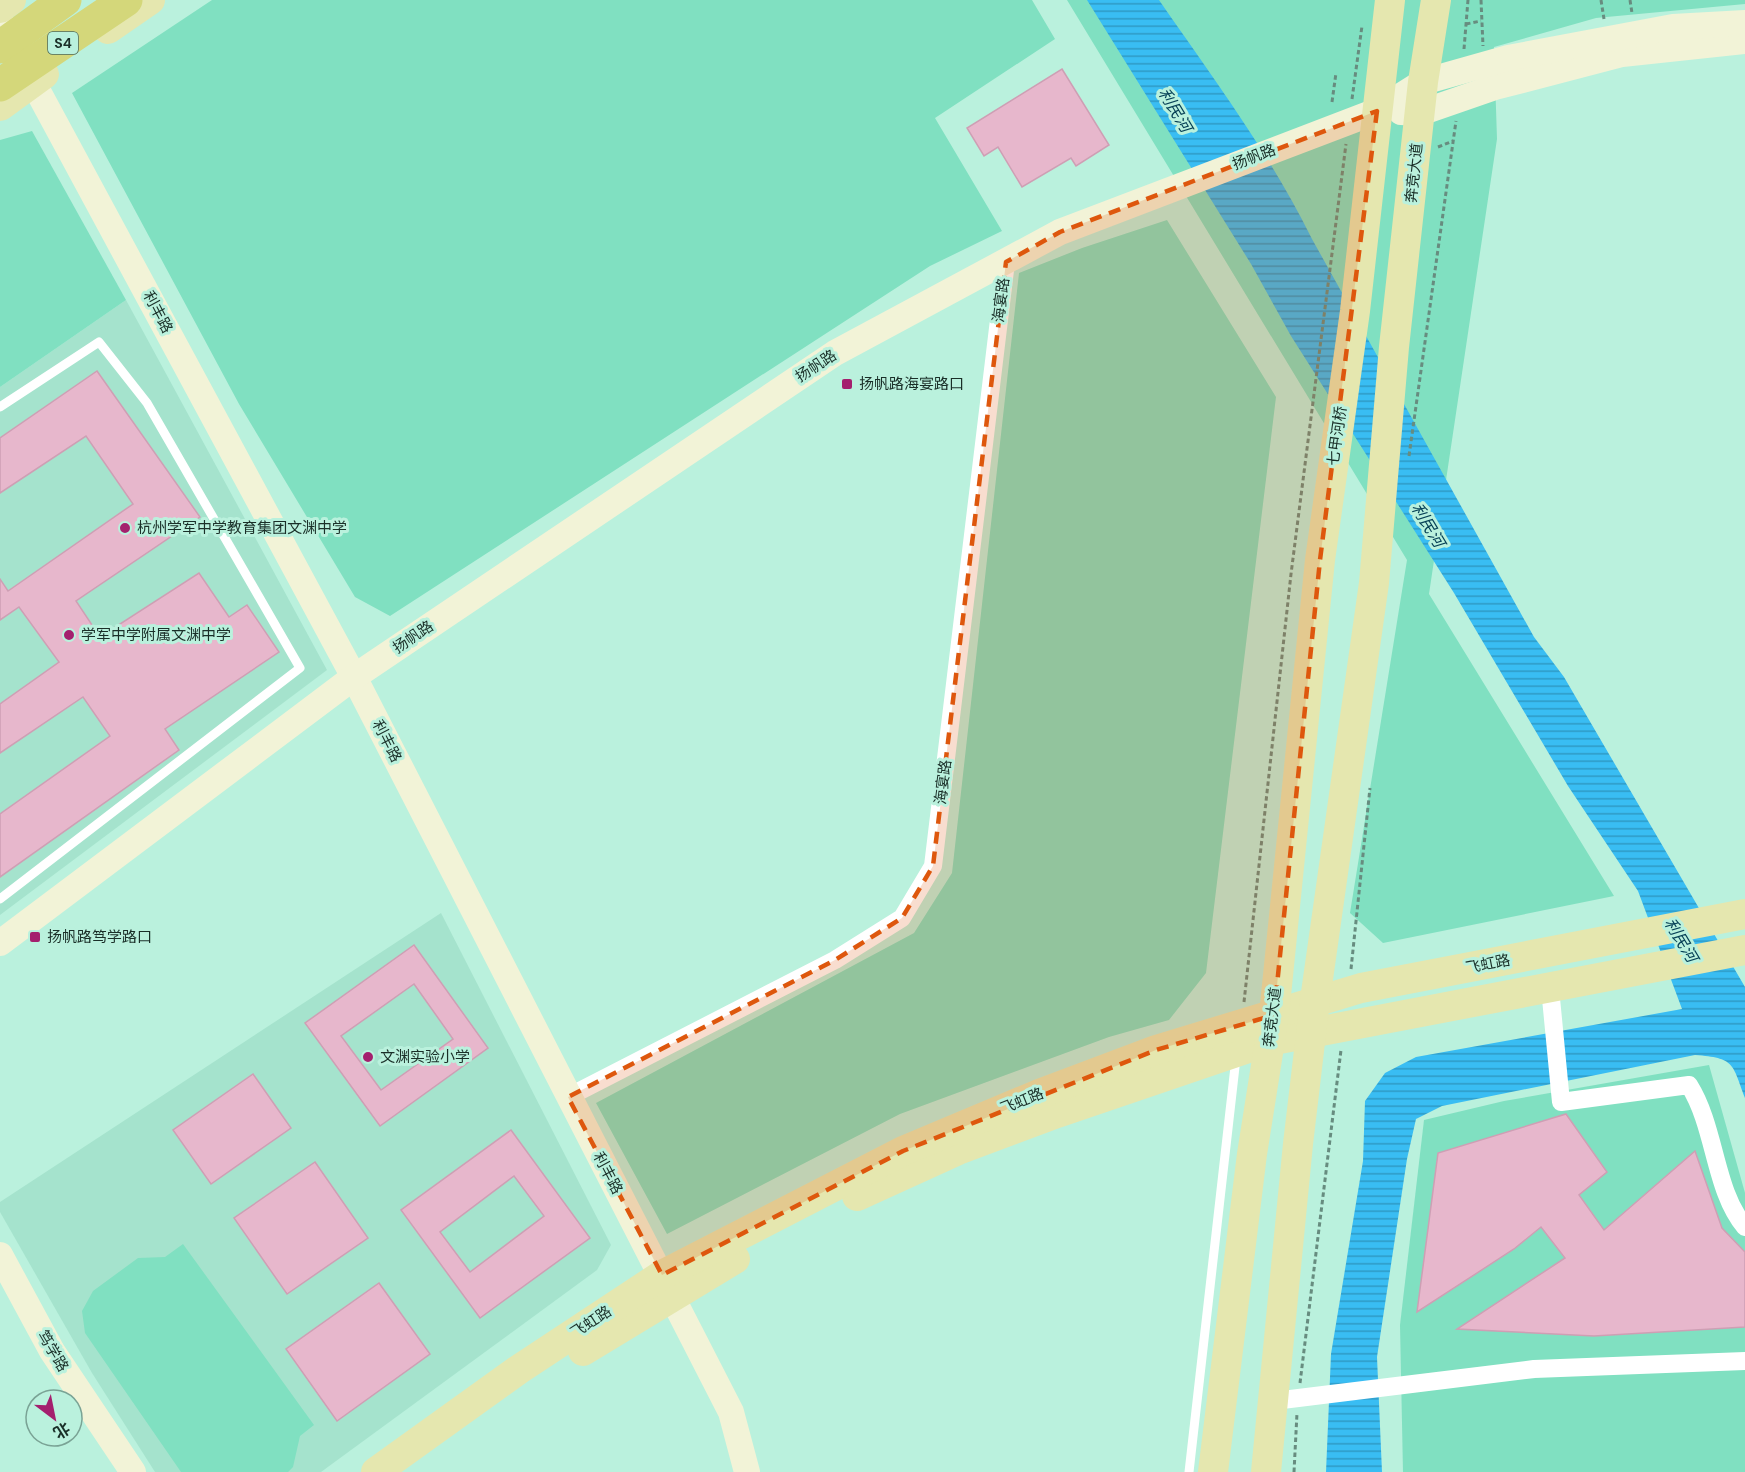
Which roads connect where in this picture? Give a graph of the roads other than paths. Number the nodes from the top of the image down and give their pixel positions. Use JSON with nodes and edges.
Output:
{"nodes":[{"id":1,"x":11,"y":0,"type":"edge"},
{"id":2,"x":65,"y":0,"type":"edge"},
{"id":3,"x":126,"y":0,"type":"edge"},
{"id":4,"x":150,"y":0,"type":"edge"},
{"id":5,"x":1390,"y":0,"type":"edge"},
{"id":6,"x":1436,"y":0,"type":"edge"},
{"id":7,"x":0,"y":8,"type":"edge"},
{"id":8,"x":0,"y":21,"type":"edge"},
{"id":9,"x":1745,"y":23,"type":"edge"},
{"id":10,"x":1745,"y":41,"type":"edge"},
{"id":11,"x":0,"y":47,"type":"edge"},
{"id":12,"x":33,"y":81,"type":"junction"},
{"id":13,"x":1423,"y":82,"type":"junction"},
{"id":14,"x":0,"y":85,"type":"edge"},
{"id":15,"x":0,"y":106,"type":"edge"},
{"id":16,"x":1377,"y":111,"type":"junction"},
{"id":17,"x":1420,"y":113,"type":"junction"},
{"id":18,"x":1006,"y":262,"type":"junction"},
{"id":19,"x":0,"y":407,"type":"edge"},
{"id":20,"x":1320,"y":560,"type":"joint"},
{"id":21,"x":354,"y":677,"type":"junction"},
{"id":22,"x":0,"y":899,"type":"edge"},
{"id":23,"x":1745,"y":914,"type":"edge"},
{"id":24,"x":0,"y":944,"type":"edge"},
{"id":25,"x":1745,"y":951,"type":"edge"},
{"id":26,"x":1550,"y":988,"type":"junction"},
{"id":27,"x":1315,"y":1000,"type":"junction"},
{"id":28,"x":1271,"y":1028,"type":"junction"},
{"id":29,"x":1312,"y":1033,"type":"junction"},
{"id":30,"x":1239,"y":1039,"type":"junction"},
{"id":31,"x":568,"y":1097,"type":"junction"},
{"id":32,"x":1745,"y":1227,"type":"edge"},
{"id":33,"x":0,"y":1256,"type":"edge"},
{"id":34,"x":666,"y":1286,"type":"junction"},
{"id":35,"x":1745,"y":1360,"type":"edge"},
{"id":36,"x":1286,"y":1400,"type":"junction"},
{"id":37,"x":133,"y":1472,"type":"edge"},
{"id":38,"x":376,"y":1472,"type":"edge"},
{"id":39,"x":408,"y":1472,"type":"edge"},
{"id":40,"x":747,"y":1472,"type":"edge"},
{"id":41,"x":1189,"y":1472,"type":"edge"},
{"id":42,"x":1214,"y":1472,"type":"edge"},
{"id":43,"x":1266,"y":1472,"type":"edge"}],
"edges":[{"from":1,"to":7,"type":"main road"},
{"from":2,"to":11,"type":"highway","number":"S4"},
{"from":3,"to":14,"type":"highway","number":"S4"},
{"from":4,"to":12,"type":"main road"},
{"from":5,"to":16,"type":"main road"},
{"from":6,"to":13,"type":"main road","name":"奔竞大道"},
{"from":8,"to":12,"type":"street","name":"利丰路"},
{"from":9,"to":13,"type":"street","name":"扬帆路"},
{"from":10,"to":17,"type":"street"},
{"from":12,"to":15,"type":"main road"},
{"from":12,"to":21,"type":"street","name":"利丰路"},
{"from":13,"to":16,"type":"street","name":"扬帆路"},
{"from":13,"to":17,"type":"main road","name":"奔竞大道"},
{"from":16,"to":17,"type":"street"},
{"from":16,"to":18,"type":"street","name":"扬帆路"},
{"from":16,"to":20,"type":"main road","name":"七甲河桥"},
{"from":17,"to":27,"type":"main road","name":"奔竞大道"},
{"from":18,"to":21,"type":"street","name":"扬帆路"},
{"from":18,"to":31,"type":"street","name":"海宴路"},
{"from":19,"to":22,"type":"lane"},
{"from":20,"to":28,"type":"main road","name":"奔竞大道"},
{"from":21,"to":24,"type":"street","name":"扬帆路"},
{"from":21,"to":31,"type":"street","name":"利丰路"},
{"from":23,"to":27,"type":"main road","name":"飞虹路"},
{"from":25,"to":26,"type":"main road","name":"飞虹路"},
{"from":26,"to":29,"type":"main road","name":"飞虹路"},
{"from":26,"to":32,"type":"street"},
{"from":27,"to":28,"type":"main road","name":"飞虹路"},
{"from":27,"to":29,"type":"main road"},
{"from":28,"to":29,"type":"main road","name":"飞虹路"},
{"from":28,"to":30,"type":"main road","name":"飞虹路"},
{"from":28,"to":42,"type":"main road","name":"奔竞大道"},
{"from":29,"to":36,"type":"main road"},
{"from":30,"to":34,"type":"main road","name":"飞虹路"},
{"from":30,"to":41,"type":"lane"},
{"from":31,"to":34,"type":"street","name":"利丰路"},
{"from":33,"to":37,"type":"street","name":"笃学路"},
{"from":34,"to":38,"type":"main road","name":"飞虹路"},
{"from":34,"to":39,"type":"main road","name":"飞虹路"},
{"from":34,"to":40,"type":"street","name":"利丰路"},
{"from":35,"to":36,"type":"street"},
{"from":36,"to":43,"type":"main road"}]}
